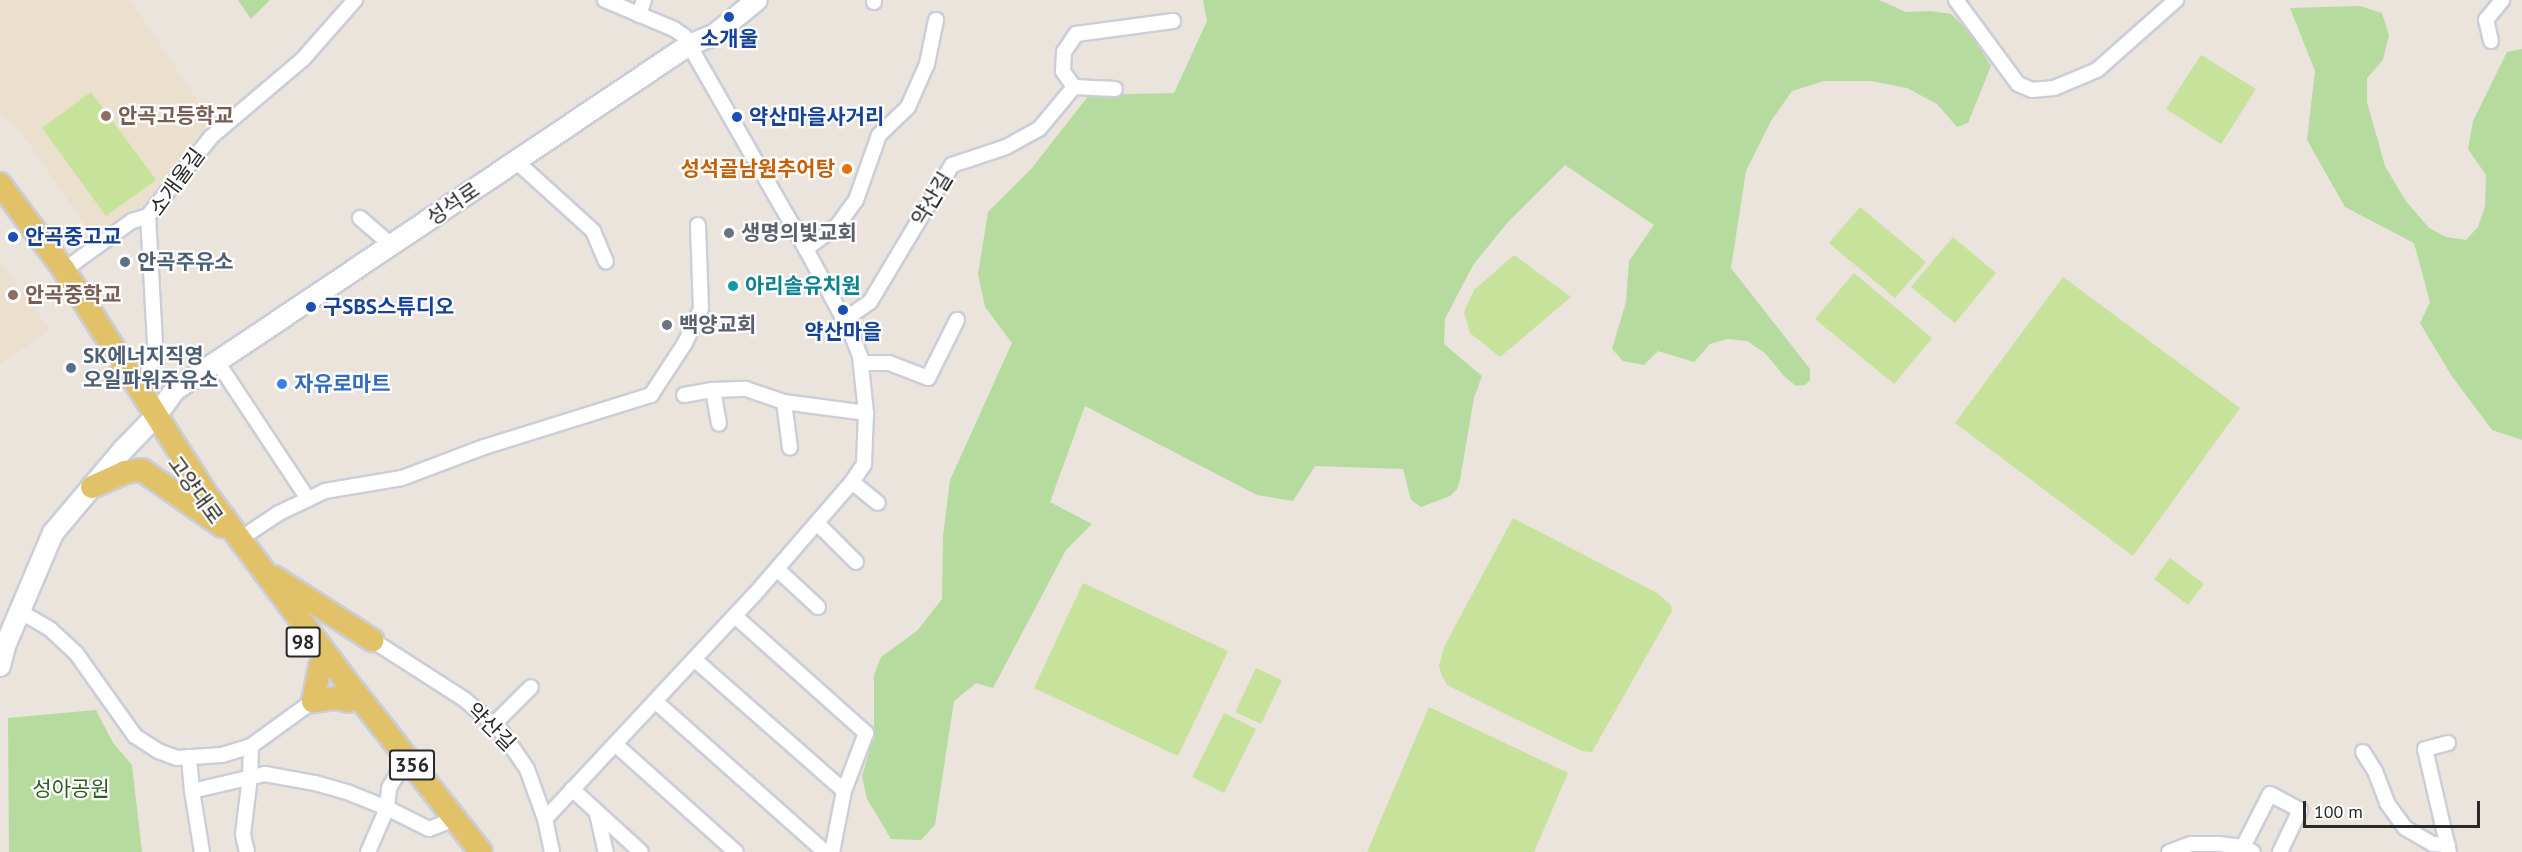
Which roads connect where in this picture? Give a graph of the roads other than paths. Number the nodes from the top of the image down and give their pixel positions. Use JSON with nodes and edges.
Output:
{"nodes":[{"id":1,"x":356,"y":0,"type":"edge"},
{"id":2,"x":605,"y":0,"type":"edge"},
{"id":3,"x":644,"y":0,"type":"edge"},
{"id":4,"x":757,"y":0,"type":"edge"},
{"id":5,"x":1956,"y":0,"type":"edge"},
{"id":6,"x":2176,"y":0,"type":"edge"},
{"id":7,"x":2502,"y":0,"type":"edge"},
{"id":8,"x":639,"y":15,"type":"junction"},
{"id":9,"x":936,"y":20,"type":"dead end"},
{"id":10,"x":1173,"y":21,"type":"dead end"},
{"id":11,"x":2491,"y":40,"type":"dead end"},
{"id":12,"x":689,"y":45,"type":"junction"},
{"id":13,"x":1074,"y":87,"type":"junction"},
{"id":14,"x":1115,"y":89,"type":"dead end"},
{"id":15,"x":517,"y":162,"type":"junction"},
{"id":16,"x":0,"y":184,"type":"edge"},
{"id":17,"x":0,"y":204,"type":"edge"},
{"id":18,"x":148,"y":216,"type":"junction"},
{"id":19,"x":360,"y":218,"type":"dead end"},
{"id":20,"x":698,"y":225,"type":"dead end"},
{"id":21,"x":391,"y":245,"type":"junction"},
{"id":22,"x":806,"y":249,"type":"junction"},
{"id":23,"x":606,"y":261,"type":"dead end"},
{"id":24,"x":64,"y":270,"type":"junction"},
{"id":25,"x":844,"y":320,"type":"junction"},
{"id":26,"x":957,"y":320,"type":"dead end"},
{"id":27,"x":216,"y":360,"type":"junction"},
{"id":28,"x":861,"y":363,"type":"junction"},
{"id":29,"x":139,"y":390,"type":"junction"},
{"id":30,"x":712,"y":390,"type":"junction"},
{"id":31,"x":684,"y":395,"type":"dead end"},
{"id":32,"x":784,"y":402,"type":"junction"},
{"id":33,"x":866,"y":413,"type":"junction"},
{"id":34,"x":152,"y":421,"type":"junction"},
{"id":35,"x":719,"y":423,"type":"dead end"},
{"id":36,"x":790,"y":448,"type":"dead end"},
{"id":37,"x":852,"y":482,"type":"junction"},
{"id":38,"x":92,"y":487,"type":"junction"},
{"id":39,"x":308,"y":499,"type":"junction"},
{"id":40,"x":878,"y":503,"type":"dead end"},
{"id":41,"x":816,"y":524,"type":"junction"},
{"id":42,"x":222,"y":526,"type":"junction"},
{"id":43,"x":240,"y":539,"type":"junction"},
{"id":44,"x":856,"y":562,"type":"dead end"},
{"id":45,"x":777,"y":569,"type":"junction"},
{"id":46,"x":262,"y":570,"type":"junction"},
{"id":47,"x":818,"y":607,"type":"dead end"},
{"id":48,"x":19,"y":611,"type":"junction"},
{"id":49,"x":735,"y":616,"type":"junction"},
{"id":50,"x":372,"y":640,"type":"junction"},
{"id":51,"x":694,"y":659,"type":"junction"},
{"id":52,"x":0,"y":666,"type":"edge"},
{"id":53,"x":320,"y":666,"type":"junction"},
{"id":54,"x":344,"y":678,"type":"junction"},
{"id":55,"x":531,"y":687,"type":"dead end"},
{"id":56,"x":349,"y":700,"type":"junction"},
{"id":57,"x":313,"y":701,"type":"junction"},
{"id":58,"x":655,"y":701,"type":"junction"},
{"id":59,"x":494,"y":724,"type":"junction"},
{"id":60,"x":2448,"y":743,"type":"dead end"},
{"id":61,"x":615,"y":744,"type":"junction"},
{"id":62,"x":251,"y":746,"type":"junction"},
{"id":63,"x":2363,"y":752,"type":"dead end"},
{"id":64,"x":189,"y":758,"type":"junction"},
{"id":65,"x":400,"y":768,"type":"junction"},
{"id":66,"x":250,"y":777,"type":"junction"},
{"id":67,"x":572,"y":789,"type":"junction"},
{"id":68,"x":192,"y":791,"type":"junction"},
{"id":69,"x":844,"y":791,"type":"junction"},
{"id":70,"x":387,"y":808,"type":"junction"},
{"id":71,"x":597,"y":814,"type":"junction"},
{"id":72,"x":545,"y":819,"type":"junction"},
{"id":73,"x":445,"y":823,"type":"junction"},
{"id":74,"x":2449,"y":848,"type":"edge"},
{"id":75,"x":2248,"y":850,"type":"edge"},
{"id":76,"x":202,"y":852,"type":"edge"},
{"id":77,"x":247,"y":852,"type":"edge"},
{"id":78,"x":368,"y":852,"type":"edge"},
{"id":79,"x":468,"y":852,"type":"edge"},
{"id":80,"x":481,"y":852,"type":"edge"},
{"id":81,"x":552,"y":852,"type":"edge"},
{"id":82,"x":606,"y":852,"type":"edge"},
{"id":83,"x":641,"y":852,"type":"edge"},
{"id":84,"x":736,"y":852,"type":"edge"},
{"id":85,"x":825,"y":852,"type":"edge"},
{"id":86,"x":832,"y":852,"type":"edge"},
{"id":87,"x":2169,"y":852,"type":"edge"},
{"id":88,"x":2280,"y":852,"type":"edge"}],
"edges":[{"from":1,"to":18,"type":"street","name":"소개울길"},
{"from":2,"to":8,"type":"street"},
{"from":3,"to":8,"type":"street"},
{"from":4,"to":12,"type":"street","name":"성석로"},
{"from":5,"to":6,"type":"street"},
{"from":7,"to":11,"type":"street"},
{"from":8,"to":12,"type":"street"},
{"from":9,"to":22,"type":"street"},
{"from":10,"to":13,"type":"street"},
{"from":12,"to":15,"type":"street","name":"성석로"},
{"from":12,"to":22,"type":"street"},
{"from":13,"to":14,"type":"street"},
{"from":13,"to":25,"type":"street","name":"약산길"},
{"from":15,"to":21,"type":"street","name":"성석로"},
{"from":15,"to":23,"type":"street"},
{"from":16,"to":24,"type":"main road","name":"고양대로","number":"356"},
{"from":17,"to":34,"type":"main road","name":"고양대로","number":"98"},
{"from":18,"to":24,"type":"street"},
{"from":18,"to":29,"type":"street","name":"소개울길"},
{"from":19,"to":21,"type":"street"},
{"from":20,"to":39,"type":"street","name":"고양대로"},
{"from":21,"to":27,"type":"street","name":"성석로"},
{"from":22,"to":25,"type":"street"},
{"from":24,"to":29,"type":"main road","name":"고양대로","number":"356"},
{"from":25,"to":28,"type":"street"},
{"from":26,"to":28,"type":"street"},
{"from":27,"to":34,"type":"street","name":"성석로"},
{"from":27,"to":39,"type":"street"},
{"from":28,"to":33,"type":"street"},
{"from":29,"to":34,"type":"main road","name":"고양대로","number":"356"},
{"from":30,"to":31,"type":"street"},
{"from":30,"to":32,"type":"street"},
{"from":30,"to":35,"type":"street"},
{"from":32,"to":33,"type":"street"},
{"from":32,"to":36,"type":"street"},
{"from":33,"to":37,"type":"street"},
{"from":34,"to":38,"type":"street","name":"성석로"},
{"from":34,"to":42,"type":"main road","name":"고양대로","number":"98"},
{"from":34,"to":43,"type":"main road","name":"고양대로","number":"356"},
{"from":37,"to":40,"type":"street"},
{"from":37,"to":41,"type":"street"},
{"from":38,"to":42,"type":"main road"},
{"from":38,"to":48,"type":"street","name":"성석로"},
{"from":39,"to":43,"type":"street","name":"고양대로"},
{"from":41,"to":44,"type":"street"},
{"from":41,"to":45,"type":"street"},
{"from":42,"to":53,"type":"main road","name":"고양대로","number":"98"},
{"from":43,"to":46,"type":"main road","name":"고양대로","number":"356"},
{"from":45,"to":47,"type":"street"},
{"from":45,"to":49,"type":"street"},
{"from":46,"to":50,"type":"main road"},
{"from":46,"to":54,"type":"main road","name":"고양대로","number":"356"},
{"from":48,"to":52,"type":"street","name":"성석로"},
{"from":48,"to":64,"type":"street"},
{"from":49,"to":51,"type":"street"},
{"from":49,"to":69,"type":"street"},
{"from":50,"to":54,"type":"main road"},
{"from":50,"to":59,"type":"street","name":"약산길"},
{"from":51,"to":58,"type":"street"},
{"from":51,"to":69,"type":"street"},
{"from":53,"to":56,"type":"main road","name":"고양대로","number":"98"},
{"from":53,"to":57,"type":"main road"},
{"from":54,"to":80,"type":"main road","name":"고양대로","number":"356"},
{"from":55,"to":59,"type":"street"},
{"from":56,"to":57,"type":"main road"},
{"from":56,"to":65,"type":"main road","name":"고양대로","number":"98"},
{"from":57,"to":62,"type":"street"},
{"from":58,"to":61,"type":"street"},
{"from":58,"to":85,"type":"street"},
{"from":59,"to":72,"type":"street","name":"약산길"},
{"from":60,"to":74,"type":"street"},
{"from":61,"to":67,"type":"street"},
{"from":61,"to":84,"type":"street"},
{"from":62,"to":64,"type":"street"},
{"from":62,"to":66,"type":"street"},
{"from":63,"to":74,"type":"street"},
{"from":64,"to":68,"type":"street"},
{"from":65,"to":70,"type":"street"},
{"from":65,"to":73,"type":"main road","name":"고양대로","number":"98"},
{"from":66,"to":68,"type":"street"},
{"from":66,"to":70,"type":"street"},
{"from":66,"to":77,"type":"street"},
{"from":67,"to":71,"type":"street"},
{"from":67,"to":72,"type":"street"},
{"from":68,"to":76,"type":"street"},
{"from":69,"to":86,"type":"street"},
{"from":70,"to":73,"type":"street"},
{"from":70,"to":78,"type":"street"},
{"from":71,"to":82,"type":"street"},
{"from":71,"to":83,"type":"street"},
{"from":72,"to":81,"type":"street","name":"약산길"},
{"from":73,"to":79,"type":"main road","name":"고양대로","number":"98"},
{"from":75,"to":87,"type":"street"},
{"from":75,"to":88,"type":"street"}]}
